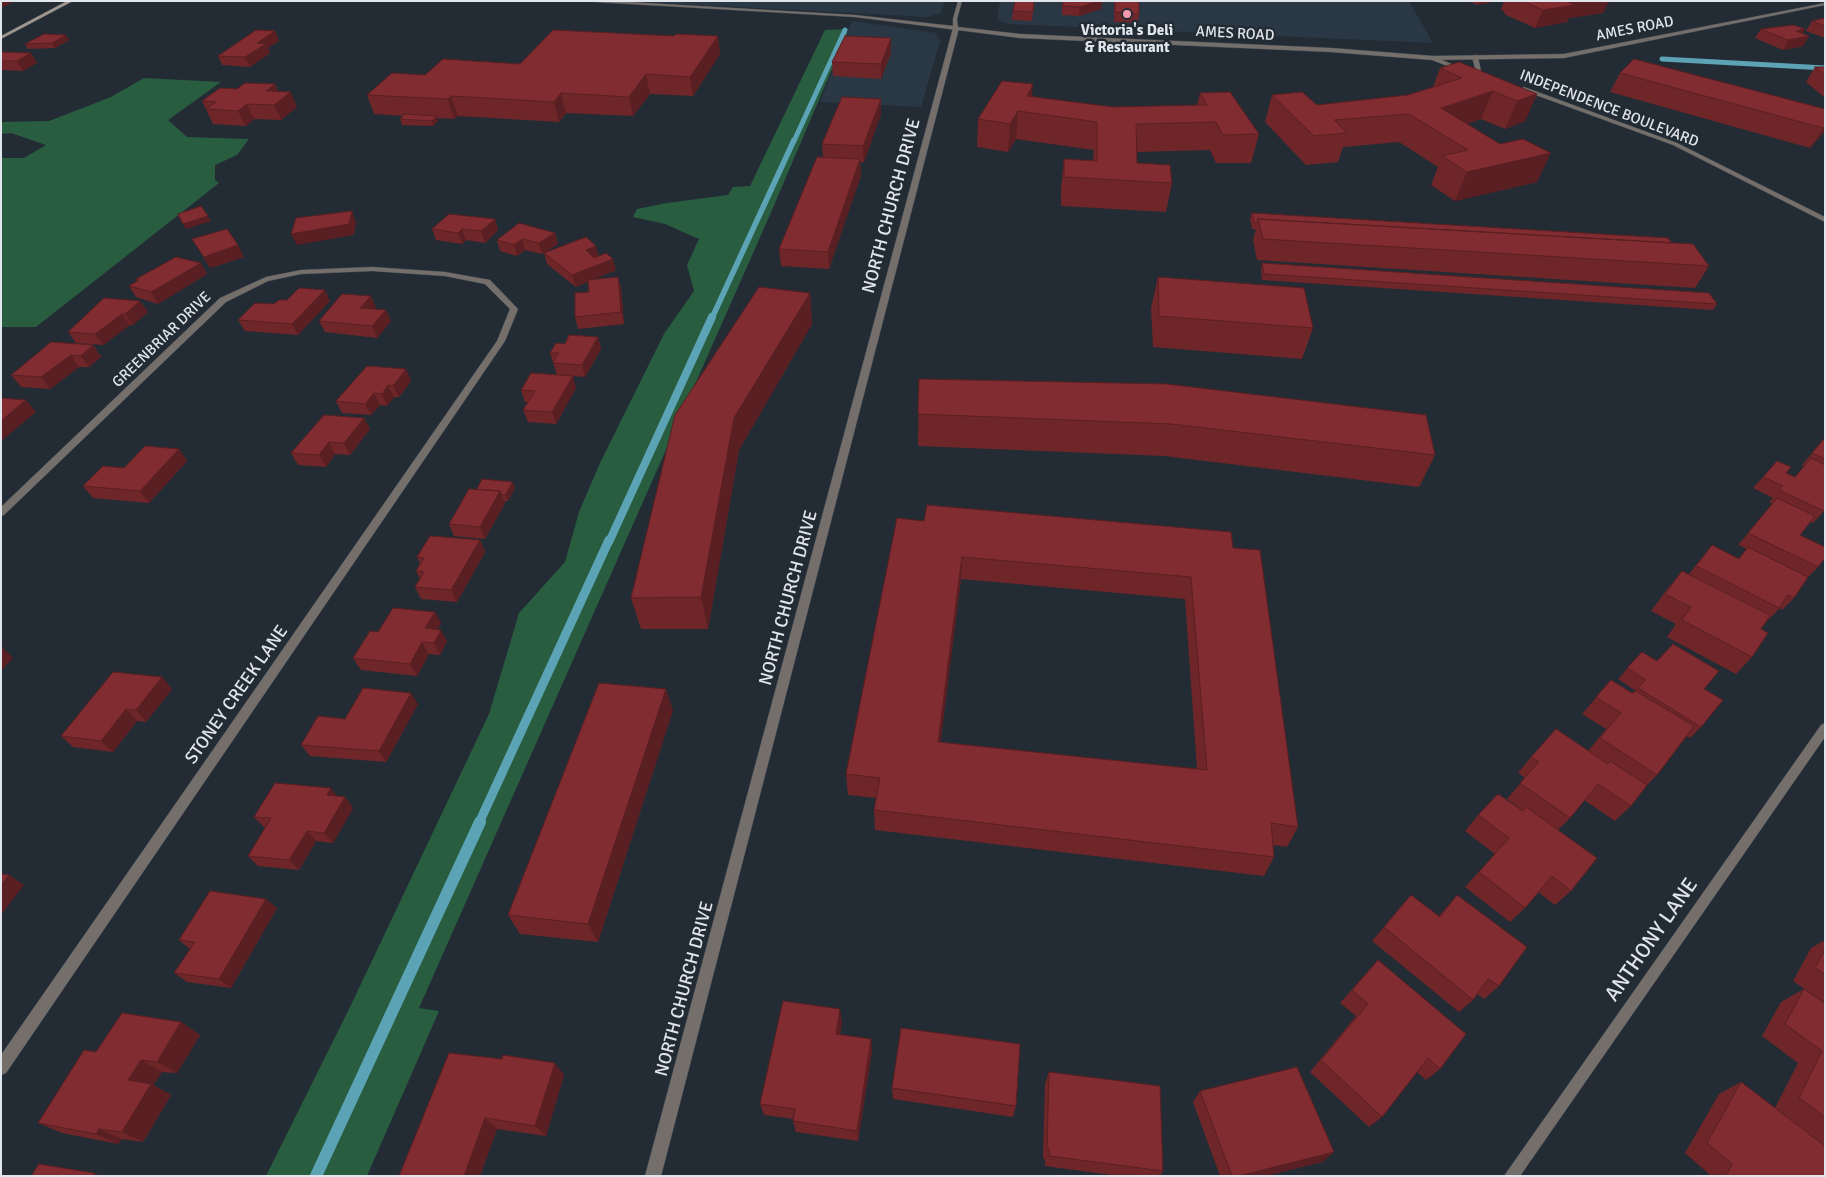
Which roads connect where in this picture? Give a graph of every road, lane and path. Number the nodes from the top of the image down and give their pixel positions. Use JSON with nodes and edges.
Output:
{"nodes":[{"id":1,"x":71,"y":1,"type":"edge"},
{"id":2,"x":580,"y":1,"type":"edge"},
{"id":3,"x":960,"y":1,"type":"edge"},
{"id":4,"x":1825,"y":4,"type":"edge"},
{"id":5,"x":1814,"y":6,"type":"junction"},
{"id":6,"x":1825,"y":10,"type":"edge"},
{"id":7,"x":956,"y":28,"type":"junction"},
{"id":8,"x":1,"y":38,"type":"edge"},
{"id":9,"x":1434,"y":58,"type":"junction"},
{"id":10,"x":1474,"y":58,"type":"junction"},
{"id":11,"x":1480,"y":75,"type":"junction"},
{"id":12,"x":1489,"y":78,"type":"edge"},
{"id":13,"x":1515,"y":86,"type":"edge"},
{"id":14,"x":1825,"y":220,"type":"edge"},
{"id":15,"x":501,"y":341,"type":"joint"},
{"id":16,"x":1,"y":513,"type":"edge"},
{"id":17,"x":1825,"y":728,"type":"edge"},
{"id":18,"x":1,"y":1068,"type":"edge"},
{"id":19,"x":652,"y":1176,"type":"edge"},
{"id":20,"x":1511,"y":1176,"type":"edge"}],
"edges":[{"from":1,"to":8,"type":"main road"},
{"from":2,"to":7,"type":"street","name":"AMES ROAD"},
{"from":3,"to":7,"type":"street","name":"NORTH CHURCH DRIVE"},
{"from":4,"to":5,"type":"street","name":"AMES ROAD"},
{"from":5,"to":6,"type":"street"},
{"from":5,"to":10,"type":"street","name":"AMES ROAD"},
{"from":7,"to":9,"type":"street","name":"AMES ROAD"},
{"from":7,"to":19,"type":"street","name":"NORTH CHURCH DRIVE"},
{"from":9,"to":10,"type":"street","name":"AMES ROAD"},
{"from":9,"to":11,"type":"street"},
{"from":10,"to":11,"type":"street"},
{"from":11,"to":12,"type":"street"},
{"from":13,"to":14,"type":"street","name":"INDEPENDENCE BOULEVARD"},
{"from":15,"to":16,"type":"street","name":"GREENBRIAR DRIVE"},
{"from":15,"to":18,"type":"street","name":"STONEY CREEK LANE"},
{"from":17,"to":20,"type":"street","name":"ANTHONY LANE"}]}
